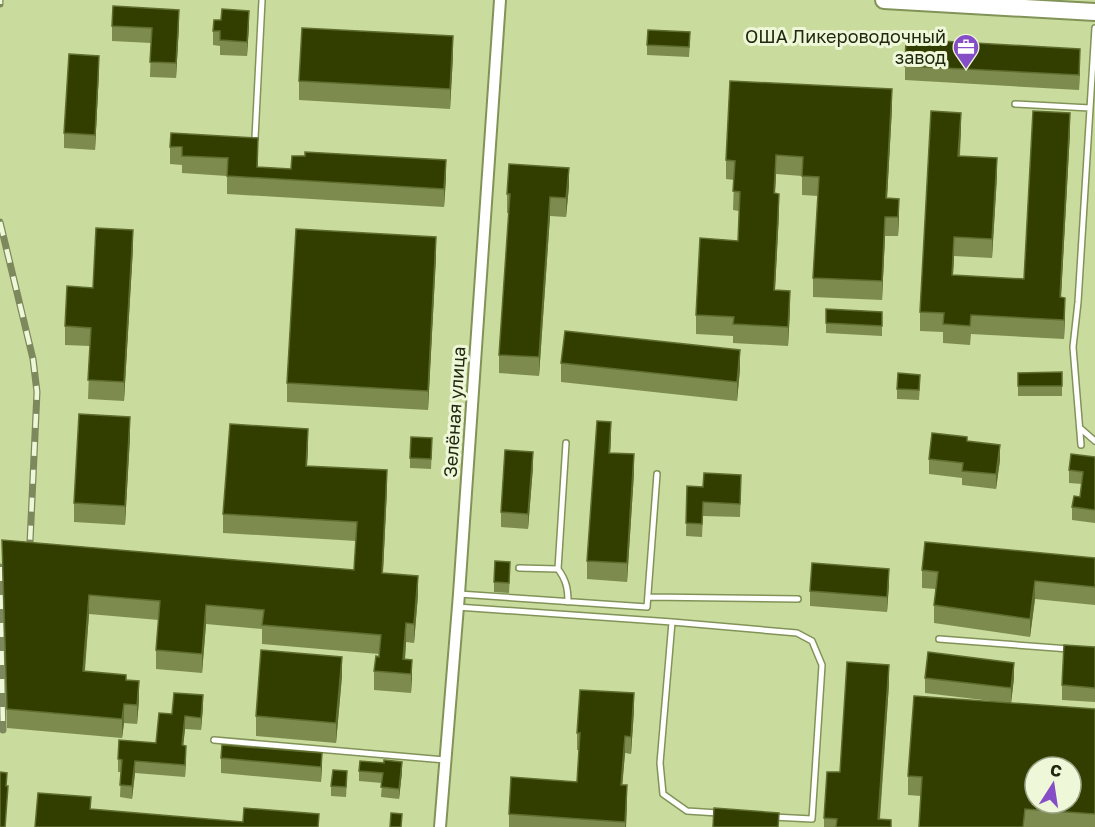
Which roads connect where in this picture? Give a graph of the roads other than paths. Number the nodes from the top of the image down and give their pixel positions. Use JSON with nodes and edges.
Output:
{"nodes":[{"id":1,"x":262,"y":0,"type":"edge"},
{"id":2,"x":500,"y":0,"type":"edge"},
{"id":3,"x":884,"y":0,"type":"edge"},
{"id":4,"x":1095,"y":12,"type":"edge"},
{"id":5,"x":1095,"y":28,"type":"edge"},
{"id":6,"x":1015,"y":104,"type":"dead end"},
{"id":7,"x":1090,"y":108,"type":"junction"},
{"id":8,"x":255,"y":138,"type":"edge"},
{"id":9,"x":1080,"y":428,"type":"junction"},
{"id":10,"x":1095,"y":441,"type":"edge"},
{"id":11,"x":566,"y":443,"type":"dead end"},
{"id":12,"x":1081,"y":446,"type":"dead end"},
{"id":13,"x":657,"y":474,"type":"dead end"},
{"id":14,"x":519,"y":568,"type":"dead end"},
{"id":15,"x":558,"y":569,"type":"junction"},
{"id":16,"x":459,"y":594,"type":"junction"},
{"id":17,"x":648,"y":597,"type":"junction"},
{"id":18,"x":798,"y":599,"type":"dead end"},
{"id":19,"x":568,"y":602,"type":"junction"},
{"id":20,"x":457,"y":608,"type":"junction"},
{"id":21,"x":672,"y":622,"type":"junction"},
{"id":22,"x":939,"y":639,"type":"dead end"},
{"id":23,"x":1073,"y":649,"type":"edge"},
{"id":24,"x":214,"y":740,"type":"dead end"},
{"id":25,"x":445,"y":760,"type":"junction"},
{"id":26,"x":721,"y":813,"type":"edge"},
{"id":27,"x":766,"y":816,"type":"edge"},
{"id":28,"x":440,"y":827,"type":"edge"}],
"edges":[{"from":1,"to":8,"type":"lane"},
{"from":2,"to":16,"type":"street","name":"Зелёная улица"},
{"from":3,"to":4,"type":"main road"},
{"from":5,"to":7,"type":"lane"},
{"from":6,"to":7,"type":"lane"},
{"from":7,"to":9,"type":"lane"},
{"from":9,"to":10,"type":"lane"},
{"from":9,"to":12,"type":"lane"},
{"from":11,"to":15,"type":"lane"},
{"from":13,"to":17,"type":"lane"},
{"from":14,"to":15,"type":"lane"},
{"from":15,"to":19,"type":"lane"},
{"from":16,"to":19,"type":"lane"},
{"from":16,"to":20,"type":"street","name":"Зелёная улица"},
{"from":17,"to":18,"type":"lane"},
{"from":17,"to":19,"type":"lane"},
{"from":20,"to":21,"type":"lane"},
{"from":20,"to":25,"type":"street","name":"Зелёная улица"},
{"from":21,"to":26,"type":"lane"},
{"from":21,"to":27,"type":"lane"},
{"from":22,"to":23,"type":"lane"},
{"from":24,"to":25,"type":"lane"},
{"from":25,"to":28,"type":"street","name":"Зелёная улица"}]}
